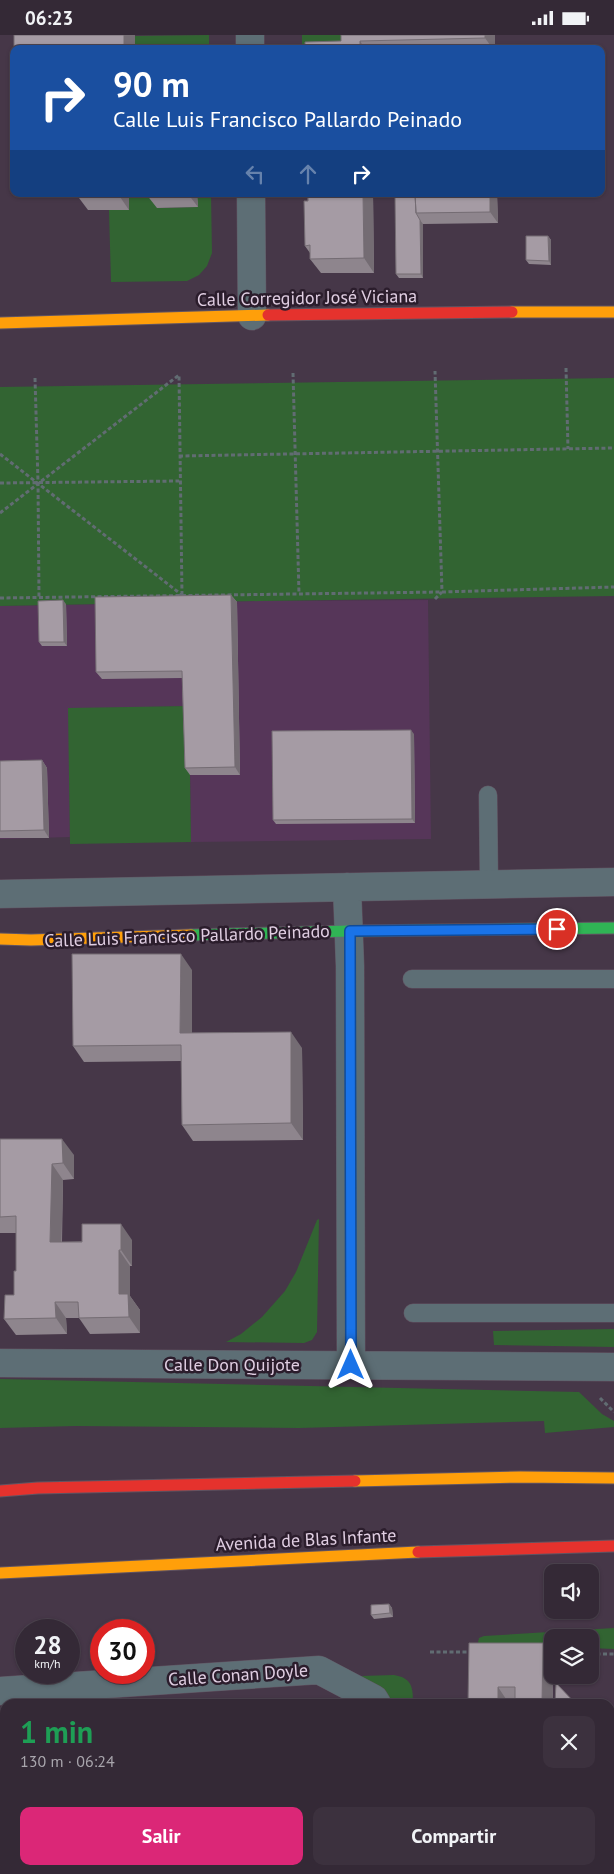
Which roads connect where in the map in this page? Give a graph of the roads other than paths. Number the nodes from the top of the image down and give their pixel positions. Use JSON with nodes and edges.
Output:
{"nodes":[{"id":1,"x":251,"y":197,"type":"edge"},
{"id":2,"x":614,"y":312,"type":"edge"},
{"id":3,"x":252,"y":316,"type":"junction"},
{"id":4,"x":0,"y":323,"type":"edge"},
{"id":5,"x":488,"y":795,"type":"dead end"},
{"id":6,"x":614,"y":882,"type":"edge"},
{"id":7,"x":489,"y":883,"type":"junction"},
{"id":8,"x":347,"y":887,"type":"junction"},
{"id":9,"x":0,"y":894,"type":"edge"},
{"id":10,"x":614,"y":928,"type":"edge"},
{"id":11,"x":350,"y":931,"type":"junction"},
{"id":12,"x":0,"y":939,"type":"edge"},
{"id":13,"x":412,"y":979,"type":"dead end"},
{"id":14,"x":614,"y":979,"type":"edge"},
{"id":15,"x":413,"y":1313,"type":"dead end"},
{"id":16,"x":614,"y":1313,"type":"edge"},
{"id":17,"x":0,"y":1363,"type":"edge"},
{"id":18,"x":351,"y":1365,"type":"junction"},
{"id":19,"x":614,"y":1367,"type":"edge"},
{"id":20,"x":614,"y":1478,"type":"edge"},
{"id":21,"x":0,"y":1481,"type":"edge"},
{"id":22,"x":38,"y":1488,"type":"junction"},
{"id":23,"x":0,"y":1491,"type":"edge"},
{"id":24,"x":614,"y":1546,"type":"edge"},
{"id":25,"x":0,"y":1573,"type":"edge"},
{"id":26,"x":0,"y":1691,"type":"edge"},
{"id":27,"x":374,"y":1699,"type":"edge"}],
"edges":[{"from":1,"to":3,"type":"street"},
{"from":2,"to":3,"type":"main road","name":"Calle Corregidor José Viciana"},
{"from":3,"to":4,"type":"main road","name":"Calle Corregidor José Viciana"},
{"from":5,"to":7,"type":"lane"},
{"from":6,"to":7,"type":"street"},
{"from":7,"to":8,"type":"street"},
{"from":8,"to":9,"type":"street"},
{"from":8,"to":11,"type":"street"},
{"from":10,"to":11,"type":"main road","name":"Calle Luis Francisco Pallardo Peinado"},
{"from":11,"to":12,"type":"main road","name":"Calle Luis Francisco Pallardo Peinado"},
{"from":11,"to":18,"type":"street"},
{"from":13,"to":14,"type":"lane"},
{"from":15,"to":16,"type":"lane"},
{"from":17,"to":18,"type":"street","name":"Calle Don Quijote"},
{"from":18,"to":19,"type":"street","name":"Calle Don Quijote"},
{"from":20,"to":22,"type":"main road"},
{"from":21,"to":22,"type":"main road"},
{"from":22,"to":23,"type":"main road"},
{"from":24,"to":25,"type":"main road","name":"Avenida de Blas Infante"},
{"from":26,"to":27,"type":"street","name":"Calle Conan Doyle"}]}
